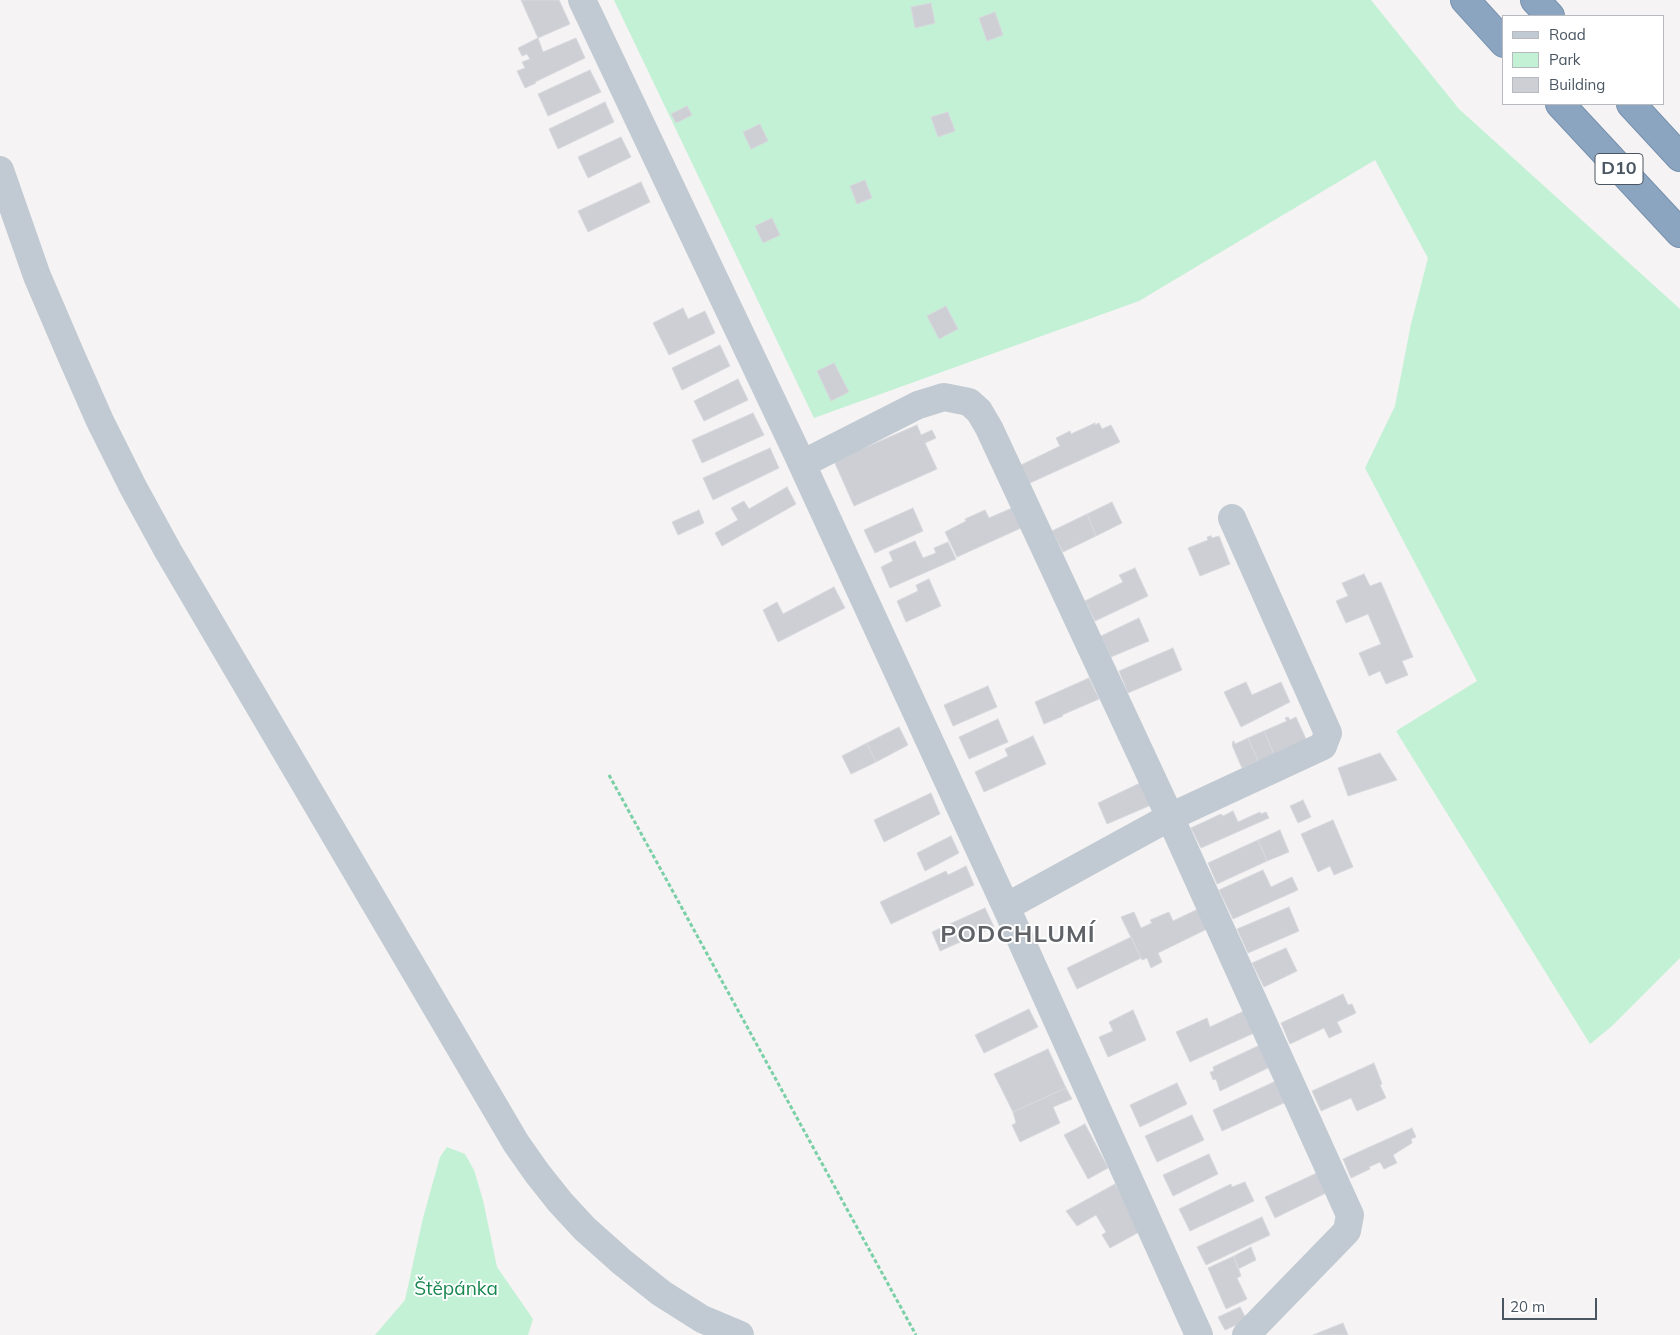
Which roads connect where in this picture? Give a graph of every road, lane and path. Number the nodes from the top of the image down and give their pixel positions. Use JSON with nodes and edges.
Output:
{"nodes":[{"id":1,"x":582,"y":0,"type":"edge"},
{"id":2,"x":1465,"y":0,"type":"edge"},
{"id":3,"x":1535,"y":0,"type":"edge"},
{"id":4,"x":1549,"y":15,"type":"edge"},
{"id":5,"x":1502,"y":41,"type":"edge"},
{"id":6,"x":1561,"y":105,"type":"edge"},
{"id":7,"x":1632,"y":105,"type":"edge"},
{"id":8,"x":1680,"y":157,"type":"edge"},
{"id":9,"x":0,"y":170,"type":"edge"},
{"id":10,"x":1680,"y":233,"type":"edge"},
{"id":11,"x":802,"y":464,"type":"junction"},
{"id":12,"x":1232,"y":518,"type":"dead end"},
{"id":13,"x":609,"y":775,"type":"dead end"},
{"id":14,"x":1170,"y":817,"type":"junction"},
{"id":15,"x":1006,"y":907,"type":"junction"},
{"id":16,"x":740,"y":1335,"type":"edge"},
{"id":17,"x":916,"y":1335,"type":"edge"},
{"id":18,"x":1199,"y":1335,"type":"edge"},
{"id":19,"x":1246,"y":1335,"type":"edge"}],
"edges":[{"from":1,"to":11,"type":"street"},
{"from":2,"to":5,"type":"highway"},
{"from":3,"to":4,"type":"highway"},
{"from":6,"to":10,"type":"highway","number":"D10"},
{"from":7,"to":8,"type":"highway","number":"D10"},
{"from":9,"to":16,"type":"street"},
{"from":11,"to":14,"type":"street"},
{"from":11,"to":15,"type":"street"},
{"from":12,"to":14,"type":"street"},
{"from":13,"to":17,"type":"path"},
{"from":14,"to":15,"type":"street"},
{"from":14,"to":19,"type":"street"},
{"from":15,"to":18,"type":"street"}]}
